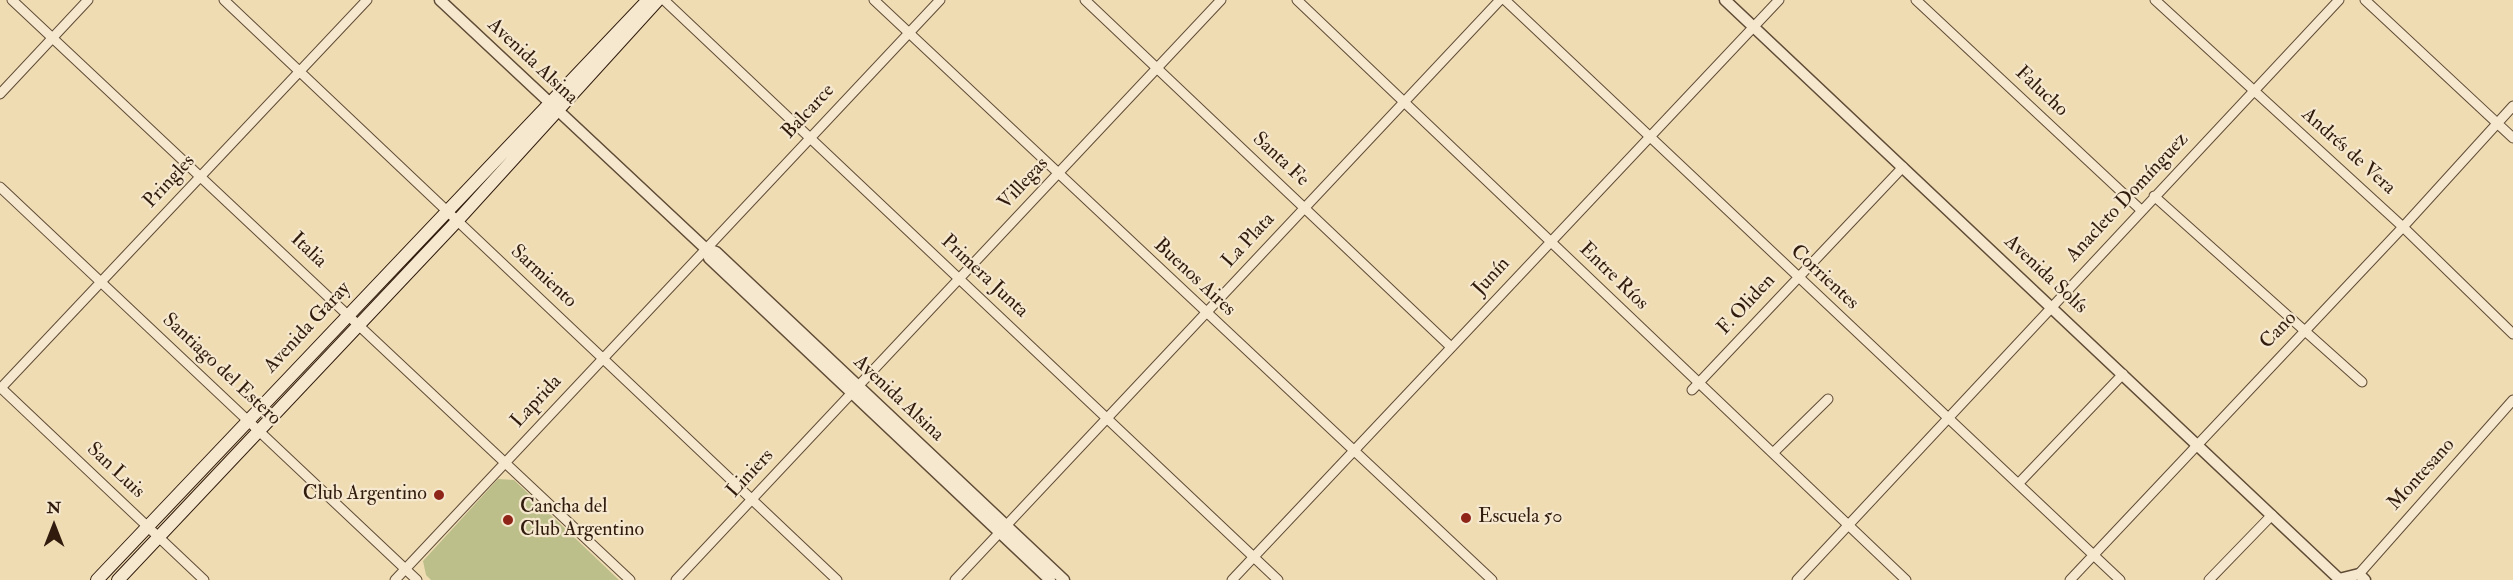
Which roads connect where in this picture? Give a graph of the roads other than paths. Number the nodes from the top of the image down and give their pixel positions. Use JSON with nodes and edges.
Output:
{"nodes":[{"id":1,"x":12,"y":0,"type":"edge"},
{"id":2,"x":88,"y":0,"type":"edge"},
{"id":3,"x":224,"y":0,"type":"edge"},
{"id":4,"x":367,"y":0,"type":"edge"},
{"id":5,"x":440,"y":0,"type":"edge"},
{"id":6,"x":648,"y":0,"type":"edge"},
{"id":7,"x":658,"y":0,"type":"edge"},
{"id":8,"x":664,"y":0,"type":"edge"},
{"id":9,"x":874,"y":0,"type":"edge"},
{"id":10,"x":940,"y":0,"type":"edge"},
{"id":11,"x":1085,"y":0,"type":"edge"},
{"id":12,"x":1221,"y":0,"type":"edge"},
{"id":13,"x":1297,"y":0,"type":"edge"},
{"id":14,"x":1500,"y":0,"type":"edge"},
{"id":15,"x":1505,"y":0,"type":"edge"},
{"id":16,"x":1725,"y":0,"type":"edge"},
{"id":17,"x":1779,"y":0,"type":"edge"},
{"id":18,"x":1916,"y":0,"type":"edge"},
{"id":19,"x":2156,"y":0,"type":"edge"},
{"id":20,"x":2339,"y":0,"type":"edge"},
{"id":21,"x":2365,"y":0,"type":"edge"},
{"id":22,"x":1754,"y":27,"type":"junction"},
{"id":23,"x":909,"y":33,"type":"junction"},
{"id":24,"x":53,"y":38,"type":"junction"},
{"id":25,"x":1157,"y":68,"type":"junction"},
{"id":26,"x":300,"y":71,"type":"junction"},
{"id":27,"x":2254,"y":91,"type":"junction"},
{"id":28,"x":0,"y":93,"type":"edge"},
{"id":29,"x":1404,"y":102,"type":"junction"},
{"id":30,"x":2513,"y":106,"type":"edge"},
{"id":31,"x":554,"y":107,"type":"junction"},
{"id":32,"x":2497,"y":123,"type":"junction"},
{"id":33,"x":1650,"y":137,"type":"junction"},
{"id":34,"x":810,"y":138,"type":"junction"},
{"id":35,"x":2513,"y":138,"type":"edge"},
{"id":36,"x":1903,"y":167,"type":"junction"},
{"id":37,"x":1058,"y":174,"type":"junction"},
{"id":38,"x":201,"y":176,"type":"junction"},
{"id":39,"x":0,"y":187,"type":"edge"},
{"id":40,"x":2154,"y":196,"type":"junction"},
{"id":41,"x":1305,"y":208,"type":"junction"},
{"id":42,"x":447,"y":210,"type":"junction"},
{"id":43,"x":2141,"y":210,"type":"junction"},
{"id":44,"x":458,"y":220,"type":"junction"},
{"id":45,"x":2403,"y":227,"type":"junction"},
{"id":46,"x":1551,"y":242,"type":"junction"},
{"id":47,"x":705,"y":248,"type":"junction"},
{"id":48,"x":1797,"y":278,"type":"junction"},
{"id":49,"x":959,"y":279,"type":"junction"},
{"id":50,"x":101,"y":282,"type":"junction"},
{"id":51,"x":2051,"y":305,"type":"junction"},
{"id":52,"x":1206,"y":313,"type":"junction"},
{"id":53,"x":348,"y":314,"type":"junction"},
{"id":54,"x":359,"y":325,"type":"junction"},
{"id":55,"x":2305,"y":331,"type":"junction"},
{"id":56,"x":2513,"y":334,"type":"edge"},
{"id":57,"x":1451,"y":347,"type":"junction"},
{"id":58,"x":603,"y":358,"type":"junction"},
{"id":59,"x":2123,"y":374,"type":"junction"},
{"id":60,"x":2362,"y":382,"type":"dead end"},
{"id":61,"x":1696,"y":387,"type":"junction"},
{"id":62,"x":0,"y":388,"type":"edge"},
{"id":63,"x":855,"y":389,"type":"junction"},
{"id":64,"x":1828,"y":399,"type":"dead end"},
{"id":65,"x":2513,"y":400,"type":"edge"},
{"id":66,"x":1947,"y":417,"type":"junction"},
{"id":67,"x":1107,"y":418,"type":"junction"},
{"id":68,"x":248,"y":420,"type":"junction"},
{"id":69,"x":259,"y":431,"type":"junction"},
{"id":70,"x":2197,"y":444,"type":"junction"},
{"id":71,"x":1353,"y":453,"type":"junction"},
{"id":72,"x":1773,"y":453,"type":"junction"},
{"id":73,"x":505,"y":462,"type":"junction"},
{"id":74,"x":2019,"y":483,"type":"junction"},
{"id":75,"x":752,"y":499,"type":"junction"},
{"id":76,"x":2272,"y":514,"type":"junction"},
{"id":77,"x":1848,"y":525,"type":"junction"},
{"id":78,"x":147,"y":526,"type":"junction"},
{"id":79,"x":1003,"y":529,"type":"junction"},
{"id":80,"x":159,"y":537,"type":"junction"},
{"id":81,"x":2093,"y":555,"type":"junction"},
{"id":82,"x":1254,"y":557,"type":"junction"},
{"id":83,"x":405,"y":569,"type":"junction"},
{"id":84,"x":2362,"y":577,"type":"edge"},
{"id":85,"x":2339,"y":579,"type":"edge"},
{"id":86,"x":97,"y":580,"type":"edge"},
{"id":87,"x":118,"y":580,"type":"edge"},
{"id":88,"x":204,"y":580,"type":"edge"},
{"id":89,"x":395,"y":580,"type":"edge"},
{"id":90,"x":417,"y":580,"type":"edge"},
{"id":91,"x":630,"y":580,"type":"edge"},
{"id":92,"x":676,"y":580,"type":"edge"},
{"id":93,"x":837,"y":580,"type":"edge"},
{"id":94,"x":955,"y":580,"type":"edge"},
{"id":95,"x":1050,"y":580,"type":"edge"},
{"id":96,"x":1064,"y":580,"type":"edge"},
{"id":97,"x":1232,"y":580,"type":"edge"},
{"id":98,"x":1278,"y":580,"type":"edge"},
{"id":99,"x":1492,"y":580,"type":"edge"},
{"id":100,"x":1797,"y":580,"type":"edge"},
{"id":101,"x":1905,"y":580,"type":"edge"},
{"id":102,"x":2070,"y":580,"type":"edge"},
{"id":103,"x":2120,"y":580,"type":"edge"},
{"id":104,"x":2210,"y":580,"type":"edge"}],
"edges":[{"from":1,"to":24,"type":"street","name":"Italia"},
{"from":2,"to":24,"type":"street"},
{"from":3,"to":26,"type":"street","name":"Sarmiento"},
{"from":4,"to":26,"type":"street","name":"Pringles"},
{"from":5,"to":31,"type":"street","name":"Avenida Alsina"},
{"from":6,"to":31,"type":"main road"},
{"from":7,"to":31,"type":"main road"},
{"from":8,"to":34,"type":"street","name":"Primera Junta"},
{"from":9,"to":23,"type":"street","name":"Buenos Aires"},
{"from":10,"to":23,"type":"street","name":"Balcarce"},
{"from":11,"to":25,"type":"street","name":"Santa Fe"},
{"from":12,"to":25,"type":"street","name":"Villegas"},
{"from":13,"to":29,"type":"street","name":"Entre Ríos"},
{"from":14,"to":29,"type":"street","name":"La Plata"},
{"from":15,"to":33,"type":"street","name":"Corrientes"},
{"from":16,"to":22,"type":"street","name":"Avenida Solís"},
{"from":17,"to":22,"type":"street","name":"Junín"},
{"from":18,"to":43,"type":"street","name":"Falucho"},
{"from":19,"to":27,"type":"street","name":"Andrés de Vera"},
{"from":20,"to":27,"type":"street","name":"Anacleto Domínguez"},
{"from":21,"to":32,"type":"street"},
{"from":22,"to":33,"type":"street","name":"Junín"},
{"from":22,"to":36,"type":"street","name":"Avenida Solís"},
{"from":23,"to":34,"type":"street","name":"Balcarce"},
{"from":23,"to":37,"type":"street","name":"Buenos Aires"},
{"from":24,"to":28,"type":"street"},
{"from":24,"to":38,"type":"street","name":"Italia"},
{"from":25,"to":37,"type":"street","name":"Villegas"},
{"from":25,"to":41,"type":"street","name":"Santa Fe"},
{"from":26,"to":38,"type":"street","name":"Pringles"},
{"from":26,"to":42,"type":"street","name":"Sarmiento"},
{"from":27,"to":40,"type":"street","name":"Anacleto Domínguez"},
{"from":27,"to":45,"type":"street","name":"Andrés de Vera"},
{"from":29,"to":41,"type":"street","name":"La Plata"},
{"from":29,"to":46,"type":"street","name":"Entre Ríos"},
{"from":30,"to":32,"type":"street","name":"Cano"},
{"from":31,"to":42,"type":"main road","name":"Avenida Garay"},
{"from":31,"to":44,"type":"main road","name":"Avenida Garay"},
{"from":31,"to":47,"type":"street","name":"Avenida Alsina"},
{"from":32,"to":35,"type":"street"},
{"from":32,"to":45,"type":"street","name":"Cano"},
{"from":33,"to":46,"type":"street","name":"Junín"},
{"from":33,"to":48,"type":"street","name":"Corrientes"},
{"from":34,"to":47,"type":"street","name":"Balcarce"},
{"from":34,"to":49,"type":"street","name":"Primera Junta"},
{"from":36,"to":48,"type":"street","name":"F. Oliden"},
{"from":36,"to":51,"type":"street","name":"Avenida Solís"},
{"from":37,"to":49,"type":"street","name":"Villegas"},
{"from":37,"to":52,"type":"street","name":"Buenos Aires"},
{"from":38,"to":50,"type":"street","name":"Pringles"},
{"from":38,"to":53,"type":"street","name":"Italia"},
{"from":39,"to":50,"type":"street","name":"Santiago del Estero"},
{"from":40,"to":43,"type":"street","name":"Anacleto Domínguez"},
{"from":40,"to":55,"type":"street"},
{"from":41,"to":52,"type":"street","name":"La Plata"},
{"from":41,"to":57,"type":"street","name":"Santa Fe"},
{"from":42,"to":44,"type":"street","name":"Sarmiento"},
{"from":42,"to":53,"type":"main road","name":"Avenida Garay"},
{"from":43,"to":51,"type":"street","name":"Anacleto Domínguez"},
{"from":44,"to":54,"type":"main road","name":"Avenida Garay"},
{"from":44,"to":58,"type":"street","name":"Sarmiento"},
{"from":45,"to":55,"type":"street","name":"Cano"},
{"from":45,"to":56,"type":"street","name":"Andrés de Vera"},
{"from":46,"to":57,"type":"street","name":"Junín"},
{"from":46,"to":61,"type":"street","name":"Entre Ríos"},
{"from":47,"to":58,"type":"street","name":"Laprida"},
{"from":47,"to":63,"type":"street","name":"Avenida Alsina"},
{"from":48,"to":61,"type":"street","name":"F. Oliden"},
{"from":48,"to":66,"type":"street","name":"Corrientes"},
{"from":49,"to":63,"type":"street","name":"Villegas"},
{"from":49,"to":67,"type":"street","name":"Primera Junta"},
{"from":50,"to":62,"type":"street","name":"Pringles"},
{"from":50,"to":68,"type":"street","name":"Santiago del Estero"},
{"from":51,"to":59,"type":"street","name":"Avenida Solís"},
{"from":51,"to":66,"type":"street","name":"Anacleto Domínguez"},
{"from":52,"to":67,"type":"street","name":"La Plata"},
{"from":52,"to":71,"type":"street","name":"Buenos Aires"},
{"from":53,"to":54,"type":"street","name":"Italia"},
{"from":53,"to":68,"type":"main road","name":"Avenida Garay"},
{"from":54,"to":69,"type":"main road","name":"Avenida Garay"},
{"from":54,"to":73,"type":"street","name":"Italia"},
{"from":55,"to":60,"type":"street"},
{"from":55,"to":70,"type":"street","name":"Cano"},
{"from":57,"to":71,"type":"street","name":"Junín"},
{"from":58,"to":73,"type":"street","name":"Laprida"},
{"from":58,"to":75,"type":"street","name":"Sarmiento"},
{"from":59,"to":70,"type":"street","name":"Avenida Solís"},
{"from":59,"to":74,"type":"street"},
{"from":61,"to":72,"type":"street","name":"Entre Ríos"},
{"from":62,"to":78,"type":"street","name":"San Luis"},
{"from":63,"to":75,"type":"street","name":"Liniers"},
{"from":63,"to":79,"type":"street","name":"Avenida Alsina"},
{"from":64,"to":72,"type":"street"},
{"from":65,"to":84,"type":"street","name":"Montesano"},
{"from":66,"to":74,"type":"street","name":"Corrientes"},
{"from":66,"to":77,"type":"street","name":"Anacleto Domínguez"},
{"from":67,"to":79,"type":"street","name":"La Plata"},
{"from":67,"to":82,"type":"street","name":"Primera Junta"},
{"from":68,"to":69,"type":"street","name":"Santiago del Estero"},
{"from":68,"to":78,"type":"main road","name":"Avenida Garay"},
{"from":69,"to":80,"type":"main road","name":"Avenida Garay"},
{"from":69,"to":83,"type":"street","name":"Santiago del Estero"},
{"from":70,"to":76,"type":"street","name":"Avenida Solís"},
{"from":70,"to":81,"type":"street","name":"Cano"},
{"from":71,"to":82,"type":"street","name":"Junín"},
{"from":71,"to":99,"type":"street","name":"Buenos Aires"},
{"from":72,"to":77,"type":"street","name":"Entre Ríos"},
{"from":73,"to":83,"type":"street","name":"Laprida"},
{"from":73,"to":91,"type":"street","name":"Italia"},
{"from":74,"to":81,"type":"street","name":"Corrientes"},
{"from":75,"to":92,"type":"street","name":"Liniers"},
{"from":75,"to":93,"type":"street","name":"Sarmiento"},
{"from":76,"to":85,"type":"street","name":"Avenida Solís"},
{"from":76,"to":104,"type":"street"},
{"from":77,"to":100,"type":"street","name":"Anacleto Domínguez"},
{"from":77,"to":101,"type":"street","name":"Entre Ríos"},
{"from":78,"to":80,"type":"street","name":"San Luis"},
{"from":78,"to":86,"type":"main road","name":"Avenida Garay"},
{"from":79,"to":94,"type":"street","name":"La Plata"},
{"from":79,"to":95,"type":"street","name":"Avenida Alsina"},
{"from":79,"to":96,"type":"street","name":"Avenida Alsina"},
{"from":80,"to":87,"type":"main road","name":"Avenida Garay"},
{"from":80,"to":88,"type":"street","name":"San Luis"},
{"from":81,"to":102,"type":"street","name":"Cano"},
{"from":81,"to":103,"type":"street","name":"Corrientes"},
{"from":82,"to":97,"type":"street","name":"Junín"},
{"from":82,"to":98,"type":"street","name":"Primera Junta"},
{"from":83,"to":89,"type":"street","name":"Laprida"},
{"from":83,"to":90,"type":"street","name":"Santiago del Estero"},
{"from":84,"to":85,"type":"street"}]}
